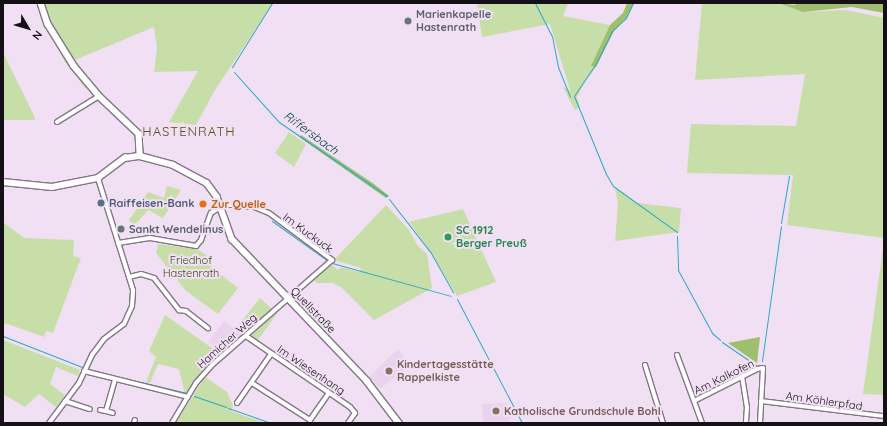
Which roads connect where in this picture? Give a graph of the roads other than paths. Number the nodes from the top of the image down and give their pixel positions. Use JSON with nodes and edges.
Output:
{"nodes":[{"id":1,"x":41,"y":3,"type":"edge"},
{"id":2,"x":99,"y":96,"type":"junction"},
{"id":3,"x":57,"y":122,"type":"dead end"},
{"id":4,"x":140,"y":156,"type":"junction"},
{"id":5,"x":98,"y":178,"type":"junction"},
{"id":6,"x":3,"y":182,"type":"edge"},
{"id":7,"x":220,"y":207,"type":"junction"},
{"id":8,"x":118,"y":243,"type":"junction"},
{"id":9,"x":129,"y":277,"type":"junction"},
{"id":10,"x":289,"y":300,"type":"junction"},
{"id":11,"x":208,"y":328,"type":"dead end"},
{"id":12,"x":246,"y":336,"type":"junction"},
{"id":13,"x":272,"y":354,"type":"junction"},
{"id":14,"x":676,"y":355,"type":"dead end"},
{"id":15,"x":644,"y":365,"type":"dead end"},
{"id":16,"x":84,"y":372,"type":"junction"},
{"id":17,"x":742,"y":376,"type":"junction"},
{"id":18,"x":115,"y":379,"type":"junction"},
{"id":19,"x":252,"y":383,"type":"junction"},
{"id":20,"x":329,"y":392,"type":"junction"},
{"id":21,"x":188,"y":397,"type":"junction"},
{"id":22,"x":65,"y":401,"type":"junction"},
{"id":23,"x":694,"y":401,"type":"junction"},
{"id":24,"x":761,"y":401,"type":"junction"},
{"id":25,"x":237,"y":403,"type":"dead end"},
{"id":26,"x":90,"y":409,"type":"dead end"},
{"id":27,"x":100,"y":410,"type":"dead end"},
{"id":28,"x":106,"y":411,"type":"junction"},
{"id":29,"x":113,"y":413,"type":"dead end"},
{"id":30,"x":884,"y":416,"type":"edge"},
{"id":31,"x":49,"y":423,"type":"edge"},
{"id":32,"x":172,"y":423,"type":"edge"},
{"id":33,"x":348,"y":423,"type":"edge"},
{"id":34,"x":399,"y":423,"type":"edge"},
{"id":35,"x":663,"y":423,"type":"edge"},
{"id":36,"x":702,"y":423,"type":"edge"},
{"id":37,"x":746,"y":423,"type":"edge"},
{"id":38,"x":760,"y":423,"type":"edge"}],
"edges":[{"from":1,"to":2,"type":"main road"},
{"from":2,"to":3,"type":"street"},
{"from":2,"to":4,"type":"main road"},
{"from":4,"to":5,"type":"main road"},
{"from":4,"to":7,"type":"main road","name":"Quellstraße"},
{"from":5,"to":6,"type":"main road"},
{"from":5,"to":8,"type":"street"},
{"from":7,"to":8,"type":"street"},
{"from":7,"to":10,"type":"main road","name":"Quellstraße"},
{"from":7,"to":10,"type":"street","name":"Im Kuckuck"},
{"from":8,"to":9,"type":"street"},
{"from":9,"to":11,"type":"street"},
{"from":9,"to":16,"type":"street"},
{"from":10,"to":12,"type":"street","name":"Hamicher Weg"},
{"from":10,"to":34,"type":"main road","name":"Quellstraße"},
{"from":12,"to":13,"type":"street","name":"Im Wiesenhang"},
{"from":12,"to":21,"type":"street","name":"Hamicher Weg"},
{"from":13,"to":19,"type":"street"},
{"from":13,"to":20,"type":"street","name":"Im Wiesenhang"},
{"from":14,"to":23,"type":"street","name":"Am Kalkofen"},
{"from":15,"to":35,"type":"street"},
{"from":16,"to":18,"type":"street"},
{"from":16,"to":22,"type":"street"},
{"from":17,"to":23,"type":"street","name":"Am Kalkofen"},
{"from":17,"to":24,"type":"street","name":"Am Kalkofen"},
{"from":17,"to":37,"type":"street"},
{"from":18,"to":21,"type":"street"},
{"from":18,"to":28,"type":"street"},
{"from":19,"to":20,"type":"street"},
{"from":19,"to":25,"type":"street"},
{"from":20,"to":33,"type":"street","name":"Im Wiesenhang"},
{"from":21,"to":32,"type":"street","name":"Hamicher Weg"},
{"from":22,"to":26,"type":"street"},
{"from":22,"to":31,"type":"street"},
{"from":23,"to":36,"type":"street","name":"Am Kalkofen"},
{"from":24,"to":30,"type":"street","name":"Am Köhlerpfad"},
{"from":24,"to":38,"type":"street"},
{"from":27,"to":28,"type":"street"},
{"from":28,"to":29,"type":"street"}]}
